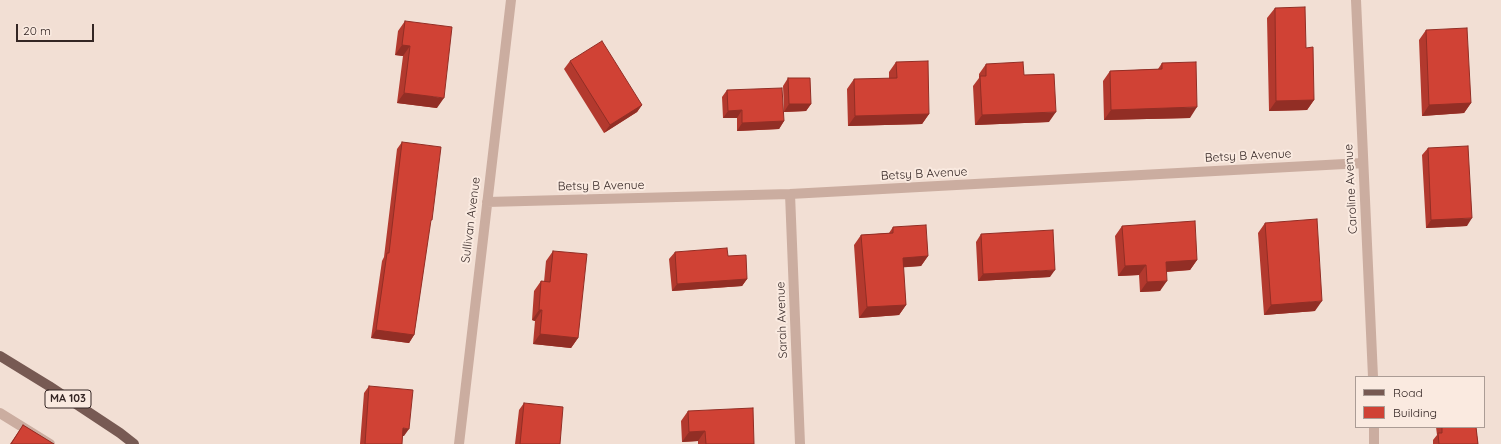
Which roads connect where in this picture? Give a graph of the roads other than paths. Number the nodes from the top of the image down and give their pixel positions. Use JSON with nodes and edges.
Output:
{"nodes":[{"id":1,"x":511,"y":0,"type":"edge"},
{"id":2,"x":1356,"y":0,"type":"edge"},
{"id":3,"x":1363,"y":163,"type":"junction"},
{"id":4,"x":790,"y":194,"type":"junction"},
{"id":5,"x":486,"y":202,"type":"junction"},
{"id":6,"x":0,"y":356,"type":"edge"},
{"id":7,"x":1373,"y":376,"type":"edge"},
{"id":8,"x":0,"y":413,"type":"edge"},
{"id":9,"x":1374,"y":428,"type":"edge"},
{"id":10,"x":50,"y":444,"type":"edge"},
{"id":11,"x":134,"y":444,"type":"edge"},
{"id":12,"x":458,"y":444,"type":"edge"},
{"id":13,"x":800,"y":444,"type":"edge"},
{"id":14,"x":1374,"y":444,"type":"edge"}],
"edges":[{"from":1,"to":5,"type":"street","name":"Sullivan Avenue"},
{"from":2,"to":3,"type":"street","name":"Caroline Avenue"},
{"from":3,"to":4,"type":"street","name":"Betsy B Avenue"},
{"from":3,"to":7,"type":"street","name":"Caroline Avenue"},
{"from":4,"to":5,"type":"street","name":"Betsy B Avenue"},
{"from":4,"to":13,"type":"street","name":"Sarah Avenue"},
{"from":5,"to":12,"type":"street","name":"Sullivan Avenue"},
{"from":6,"to":11,"type":"main road","number":"MA 103"},
{"from":8,"to":10,"type":"street"},
{"from":9,"to":14,"type":"street"}]}
